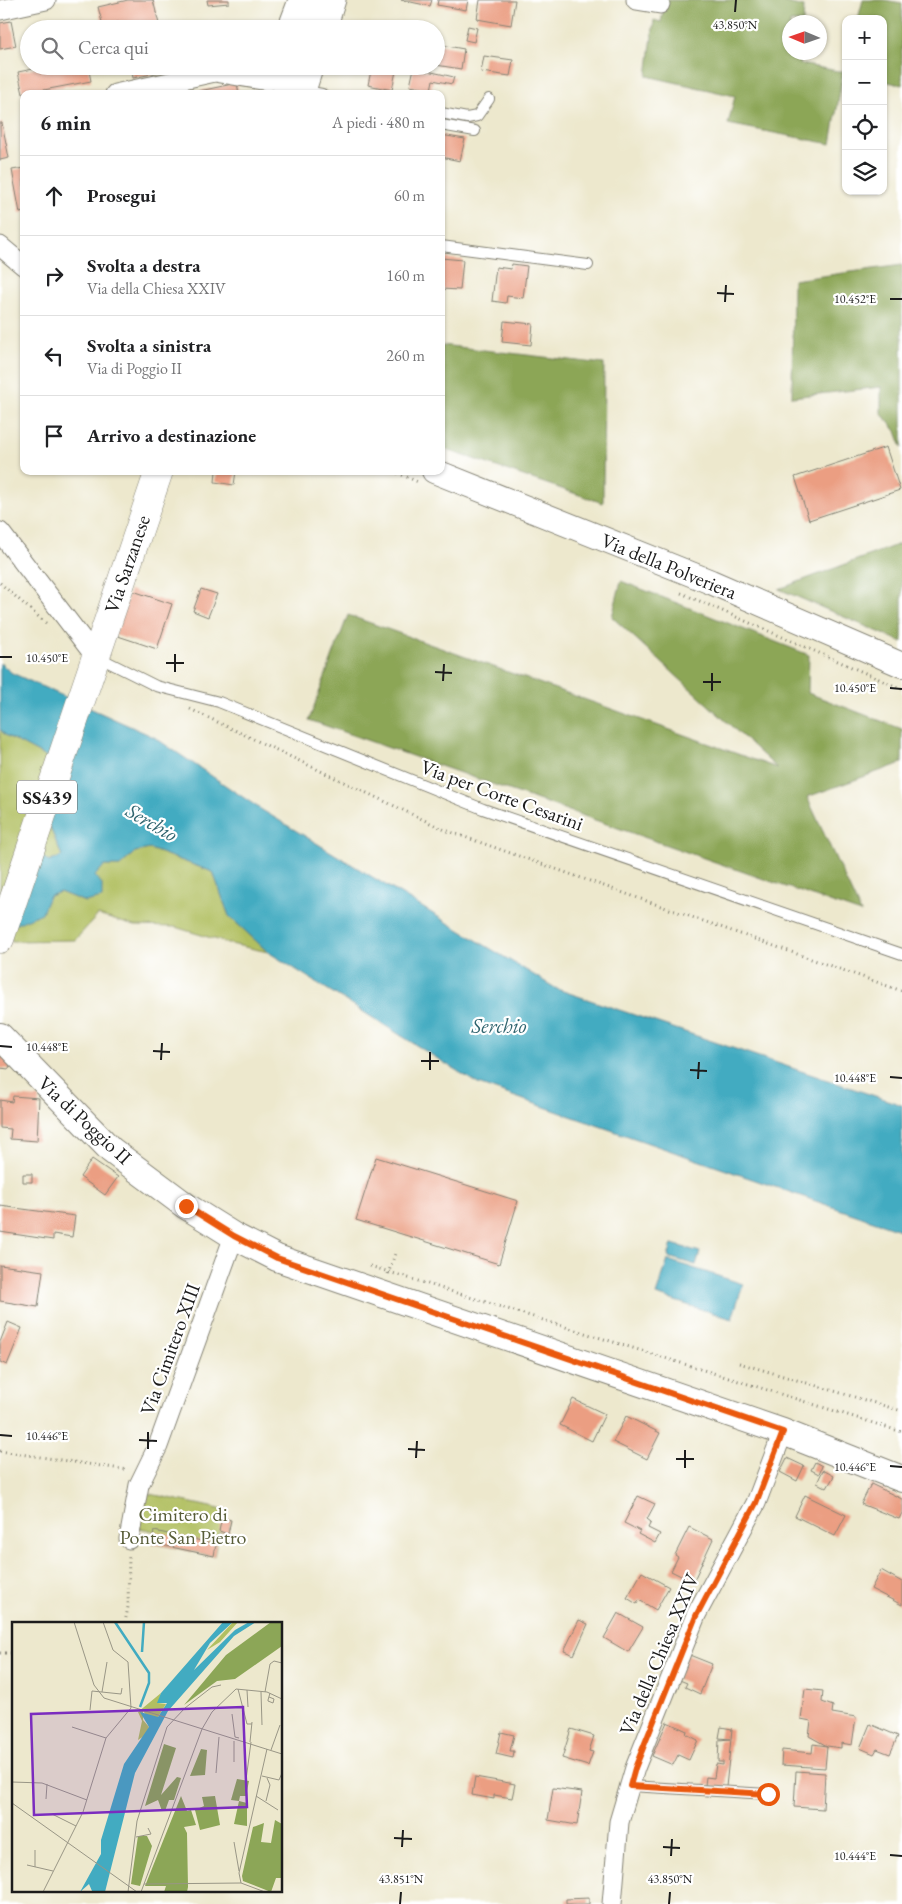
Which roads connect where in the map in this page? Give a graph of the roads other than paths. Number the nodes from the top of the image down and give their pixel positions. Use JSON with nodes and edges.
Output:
{"nodes":[{"id":1,"x":46,"y":0,"type":"edge"},
{"id":2,"x":298,"y":0,"type":"edge"},
{"id":3,"x":319,"y":0,"type":"edge"},
{"id":4,"x":336,"y":0,"type":"edge"},
{"id":5,"x":636,"y":0,"type":"edge"},
{"id":6,"x":660,"y":4,"type":"dead end"},
{"id":7,"x":0,"y":10,"type":"edge"},
{"id":8,"x":290,"y":20,"type":"edge"},
{"id":9,"x":312,"y":20,"type":"edge"},
{"id":10,"x":330,"y":20,"type":"edge"},
{"id":11,"x":201,"y":75,"type":"edge"},
{"id":12,"x":229,"y":75,"type":"edge"},
{"id":13,"x":293,"y":75,"type":"edge"},
{"id":14,"x":304,"y":75,"type":"edge"},
{"id":15,"x":289,"y":88,"type":"edge"},
{"id":16,"x":133,"y":90,"type":"edge"},
{"id":17,"x":489,"y":99,"type":"dead end"},
{"id":18,"x":445,"y":115,"type":"edge"},
{"id":19,"x":445,"y":126,"type":"edge"},
{"id":20,"x":475,"y":131,"type":"dead end"},
{"id":21,"x":0,"y":246,"type":"edge"},
{"id":22,"x":445,"y":246,"type":"edge"},
{"id":23,"x":20,"y":263,"type":"edge"},
{"id":24,"x":588,"y":264,"type":"dead end"},
{"id":25,"x":158,"y":475,"type":"edge"},
{"id":26,"x":444,"y":475,"type":"edge"},
{"id":27,"x":0,"y":532,"type":"edge"},
{"id":28,"x":95,"y":656,"type":"junction"},
{"id":29,"x":902,"y":665,"type":"edge"},
{"id":30,"x":0,"y":938,"type":"edge"},
{"id":31,"x":902,"y":954,"type":"edge"},
{"id":32,"x":0,"y":1036,"type":"edge"},
{"id":33,"x":234,"y":1236,"type":"junction"},
{"id":34,"x":783,"y":1432,"type":"junction"},
{"id":35,"x":902,"y":1479,"type":"edge"},
{"id":36,"x":129,"y":1539,"type":"road end"},
{"id":37,"x":630,"y":1786,"type":"junction"},
{"id":38,"x":768,"y":1794,"type":"dead end"},
{"id":39,"x":612,"y":1904,"type":"edge"}],
"edges":[{"from":1,"to":7,"type":"street"},
{"from":2,"to":8,"type":"street"},
{"from":3,"to":9,"type":"main road"},
{"from":4,"to":10,"type":"street"},
{"from":5,"to":6,"type":"street"},
{"from":11,"to":16,"type":"street"},
{"from":12,"to":15,"type":"street"},
{"from":13,"to":15,"type":"main road"},
{"from":14,"to":15,"type":"street"},
{"from":17,"to":18,"type":"lane"},
{"from":19,"to":20,"type":"lane"},
{"from":21,"to":23,"type":"street"},
{"from":22,"to":24,"type":"lane"},
{"from":25,"to":28,"type":"main road","name":"Via Sarzanese","number":"SS439"},
{"from":26,"to":29,"type":"street","name":"Via della Polveriera"},
{"from":27,"to":28,"type":"street"},
{"from":28,"to":30,"type":"main road","number":"SS439"},
{"from":28,"to":31,"type":"lane","name":"Via per Corte Cesarini"},
{"from":32,"to":33,"type":"main road","name":"Via di Poggio II"},
{"from":33,"to":34,"type":"main road","name":"Via di Poggio II"},
{"from":33,"to":36,"type":"street","name":"Via Cimitero XIII"},
{"from":34,"to":35,"type":"main road","name":"Via di Poggio II"},
{"from":34,"to":37,"type":"street","name":"Via della Chiesa XXIV"},
{"from":37,"to":38,"type":"lane"},
{"from":37,"to":39,"type":"street","name":"Via della Chiesa XXIV"}]}
